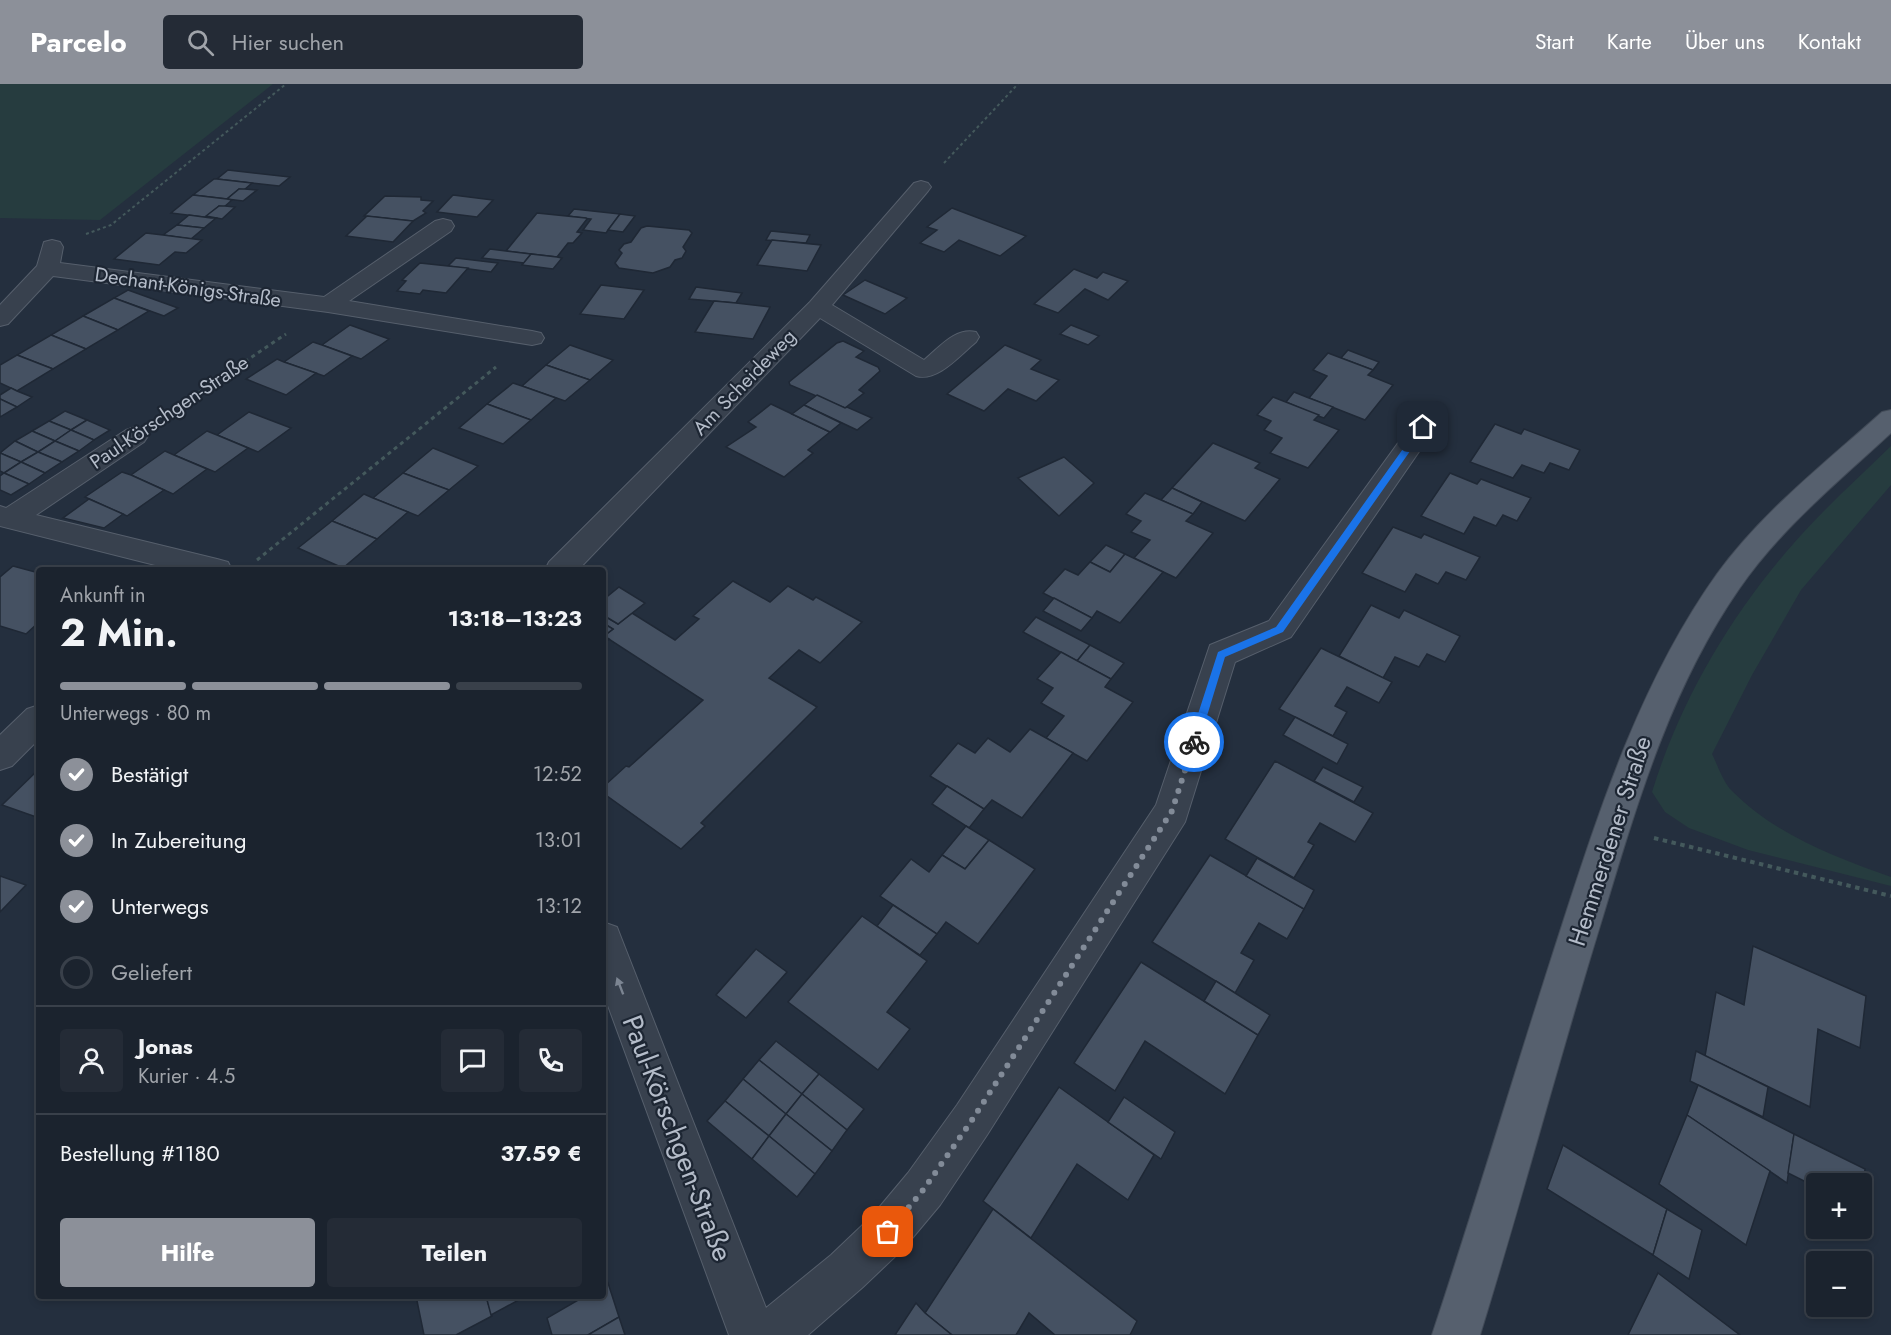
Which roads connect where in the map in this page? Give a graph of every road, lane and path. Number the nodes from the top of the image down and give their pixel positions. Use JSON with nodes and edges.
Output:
{"nodes":[{"id":1,"x":286,"y":84,"type":"edge"},
{"id":2,"x":1018,"y":84,"type":"edge"},
{"id":3,"x":921,"y":187,"type":"joint"},
{"id":4,"x":442,"y":226,"type":"dead end"},
{"id":5,"x":50,"y":257,"type":"junction"},
{"id":6,"x":328,"y":305,"type":"junction"},
{"id":7,"x":818,"y":308,"type":"junction"},
{"id":8,"x":0,"y":319,"type":"edge"},
{"id":9,"x":967,"y":337,"type":"dead end"},
{"id":10,"x":532,"y":338,"type":"joint"},
{"id":11,"x":1891,"y":418,"type":"edge"},
{"id":12,"x":1423,"y":427,"type":"dead end"},
{"id":13,"x":135,"y":436,"type":"joint"},
{"id":14,"x":4,"y":517,"type":"edge"},
{"id":15,"x":252,"y":564,"type":"dead end"},
{"id":16,"x":196,"y":567,"type":"edge"},
{"id":17,"x":563,"y":567,"type":"edge"},
{"id":18,"x":36,"y":721,"type":"edge"},
{"id":19,"x":0,"y":756,"type":"edge"},
{"id":20,"x":1612,"y":827,"type":"junction"},
{"id":21,"x":1891,"y":896,"type":"edge"},
{"id":22,"x":606,"y":948,"type":"edge"},
{"id":23,"x":753,"y":1335,"type":"edge"},
{"id":24,"x":771,"y":1335,"type":"edge"},
{"id":25,"x":1456,"y":1335,"type":"edge"}],
"edges":[{"from":1,"to":5,"type":"path"},
{"from":2,"to":3,"type":"path"},
{"from":3,"to":7,"type":"street","name":"Am Scheideweg"},
{"from":4,"to":6,"type":"street"},
{"from":5,"to":6,"type":"street","name":"Dechant-Königs-Straße"},
{"from":5,"to":8,"type":"street"},
{"from":6,"to":10,"type":"street","name":"Dechant-Königs-Straße"},
{"from":6,"to":13,"type":"path","name":"Paul-Körschgen-Straße"},
{"from":7,"to":9,"type":"street"},
{"from":7,"to":17,"type":"street","name":"Am Scheideweg"},
{"from":10,"to":15,"type":"path"},
{"from":11,"to":20,"type":"main road","name":"Hemmerdener Straße"},
{"from":12,"to":24,"type":"street"},
{"from":13,"to":14,"type":"street","name":"Paul-Körschgen-Straße"},
{"from":14,"to":16,"type":"street","name":"Paul-Körschgen-Straße"},
{"from":18,"to":19,"type":"street"},
{"from":20,"to":21,"type":"path"},
{"from":20,"to":25,"type":"main road","name":"Hemmerdener Straße"},
{"from":23,"to":22,"type":"street","name":"Paul-Körschgen-Straße","one_way":true}]}
